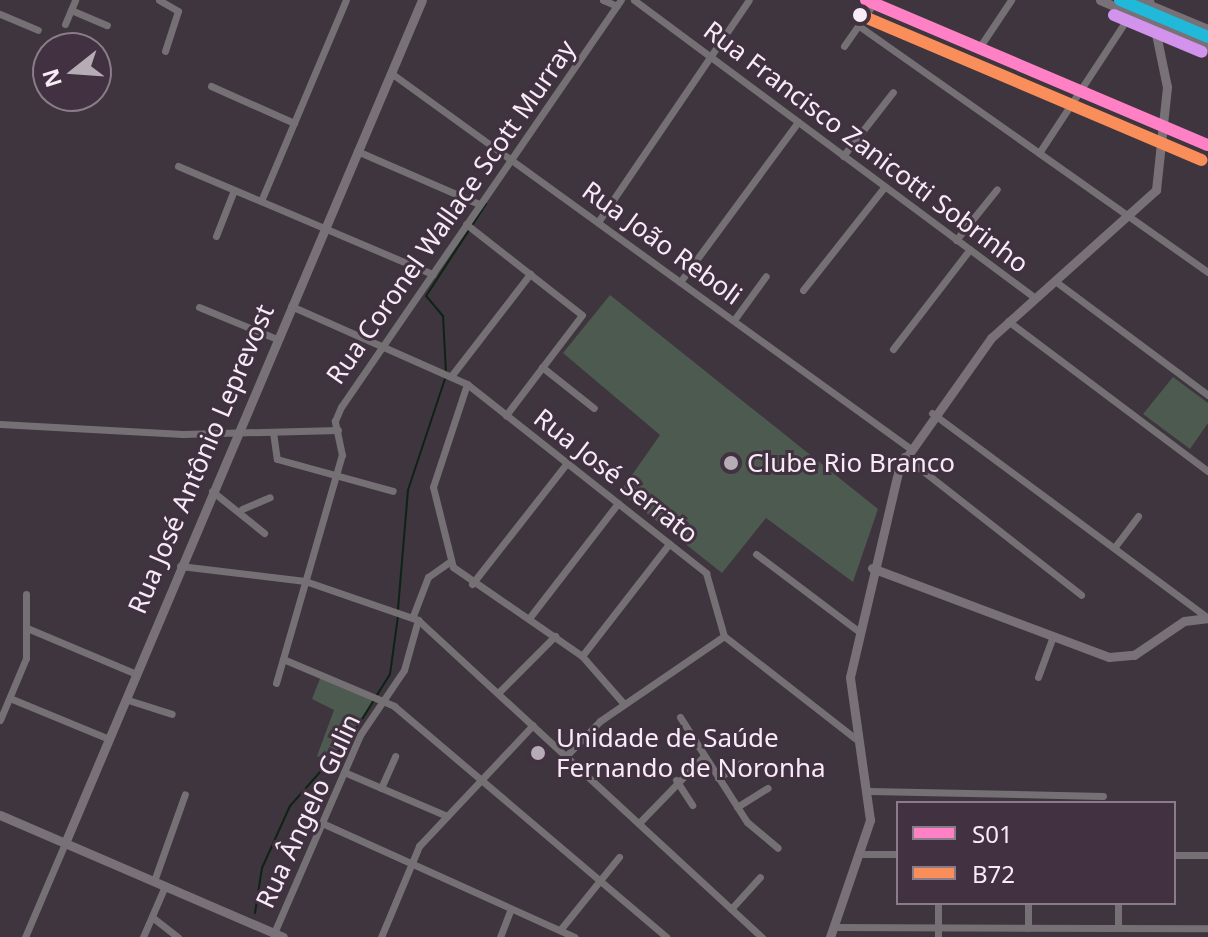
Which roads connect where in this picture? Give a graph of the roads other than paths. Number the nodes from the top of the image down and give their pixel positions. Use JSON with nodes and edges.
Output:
{"nodes":[{"id":1,"x":75,"y":0,"type":"edge"},
{"id":2,"x":159,"y":0,"type":"edge"},
{"id":3,"x":346,"y":0,"type":"edge"},
{"id":4,"x":422,"y":0,"type":"edge"},
{"id":5,"x":603,"y":0,"type":"edge"},
{"id":6,"x":634,"y":0,"type":"edge"},
{"id":7,"x":749,"y":0,"type":"edge"},
{"id":8,"x":1011,"y":0,"type":"edge"},
{"id":9,"x":1100,"y":0,"type":"edge"},
{"id":10,"x":1138,"y":0,"type":"edge"},
{"id":11,"x":872,"y":1,"type":"edge"},
{"id":12,"x":619,"y":3,"type":"edge"},
{"id":13,"x":71,"y":10,"type":"junction"},
{"id":14,"x":1151,"y":10,"type":"edge"},
{"id":15,"x":1131,"y":13,"type":"junction"},
{"id":16,"x":0,"y":14,"type":"edge"},
{"id":17,"x":65,"y":24,"type":"dead end"},
{"id":18,"x":107,"y":25,"type":"dead end"},
{"id":19,"x":859,"y":26,"type":"junction"},
{"id":20,"x":1208,"y":29,"type":"edge"},
{"id":21,"x":38,"y":30,"type":"dead end"},
{"id":22,"x":844,"y":46,"type":"dead end"},
{"id":23,"x":1208,"y":46,"type":"edge"},
{"id":24,"x":979,"y":48,"type":"junction"},
{"id":25,"x":165,"y":51,"type":"dead end"},
{"id":26,"x":710,"y":57,"type":"junction"},
{"id":27,"x":391,"y":73,"type":"junction"},
{"id":28,"x":211,"y":86,"type":"dead end"},
{"id":29,"x":1080,"y":91,"type":"junction"},
{"id":30,"x":893,"y":92,"type":"dead end"},
{"id":31,"x":798,"y":122,"type":"junction"},
{"id":32,"x":294,"y":123,"type":"junction"},
{"id":33,"x":1167,"y":127,"type":"junction"},
{"id":34,"x":1208,"y":145,"type":"edge"},
{"id":35,"x":357,"y":151,"type":"junction"},
{"id":36,"x":1039,"y":153,"type":"junction"},
{"id":37,"x":843,"y":156,"type":"junction"},
{"id":38,"x":512,"y":160,"type":"junction"},
{"id":39,"x":178,"y":166,"type":"dead end"},
{"id":40,"x":885,"y":186,"type":"junction"},
{"id":41,"x":997,"y":189,"type":"dead end"},
{"id":42,"x":234,"y":190,"type":"junction"},
{"id":43,"x":261,"y":201,"type":"junction"},
{"id":44,"x":479,"y":204,"type":"junction"},
{"id":45,"x":1130,"y":217,"type":"junction"},
{"id":46,"x":598,"y":222,"type":"junction"},
{"id":47,"x":466,"y":224,"type":"junction"},
{"id":48,"x":324,"y":228,"type":"junction"},
{"id":49,"x":216,"y":236,"type":"dead end"},
{"id":50,"x":956,"y":240,"type":"junction"},
{"id":51,"x":970,"y":249,"type":"junction"},
{"id":52,"x":1208,"y":272,"type":"edge"},
{"id":53,"x":433,"y":274,"type":"junction"},
{"id":54,"x":530,"y":274,"type":"junction"},
{"id":55,"x":766,"y":276,"type":"dead end"},
{"id":56,"x":1055,"y":281,"type":"junction"},
{"id":57,"x":680,"y":282,"type":"junction"},
{"id":58,"x":803,"y":290,"type":"dead end"},
{"id":59,"x":1035,"y":298,"type":"junction"},
{"id":60,"x":291,"y":306,"type":"junction"},
{"id":61,"x":199,"y":307,"type":"dead end"},
{"id":62,"x":734,"y":320,"type":"junction"},
{"id":63,"x":1008,"y":321,"type":"junction"},
{"id":64,"x":277,"y":339,"type":"junction"},
{"id":65,"x":387,"y":343,"type":"junction"},
{"id":66,"x":893,"y":349,"type":"dead end"},
{"id":67,"x":542,"y":367,"type":"junction"},
{"id":68,"x":448,"y":373,"type":"junction"},
{"id":69,"x":467,"y":384,"type":"junction"},
{"id":70,"x":1208,"y":395,"type":"edge"},
{"id":71,"x":594,"y":408,"type":"dead end"},
{"id":72,"x":932,"y":413,"type":"junction"},
{"id":73,"x":506,"y":415,"type":"junction"},
{"id":74,"x":335,"y":421,"type":"junction"},
{"id":75,"x":0,"y":424,"type":"edge"},
{"id":76,"x":323,"y":430,"type":"junction"},
{"id":77,"x":338,"y":430,"type":"junction"},
{"id":78,"x":237,"y":432,"type":"junction"},
{"id":79,"x":273,"y":432,"type":"junction"},
{"id":80,"x":906,"y":452,"type":"junction"},
{"id":81,"x":567,"y":463,"type":"junction"},
{"id":82,"x":1208,"y":471,"type":"edge"},
{"id":83,"x":335,"y":478,"type":"junction"},
{"id":84,"x":212,"y":491,"type":"junction"},
{"id":85,"x":393,"y":491,"type":"dead end"},
{"id":86,"x":270,"y":497,"type":"dead end"},
{"id":87,"x":618,"y":503,"type":"junction"},
{"id":88,"x":242,"y":509,"type":"junction"},
{"id":89,"x":1138,"y":516,"type":"dead end"},
{"id":90,"x":264,"y":533,"type":"dead end"},
{"id":91,"x":669,"y":544,"type":"junction"},
{"id":92,"x":1114,"y":548,"type":"junction"},
{"id":93,"x":756,"y":554,"type":"dead end"},
{"id":94,"x":451,"y":561,"type":"junction"},
{"id":95,"x":180,"y":565,"type":"junction"},
{"id":96,"x":872,"y":568,"type":"junction"},
{"id":97,"x":305,"y":581,"type":"junction"},
{"id":98,"x":472,"y":584,"type":"junction"},
{"id":99,"x":26,"y":594,"type":"dead end"},
{"id":100,"x":1081,"y":595,"type":"dead end"},
{"id":101,"x":530,"y":617,"type":"junction"},
{"id":102,"x":416,"y":618,"type":"junction"},
{"id":103,"x":1208,"y":618,"type":"edge"},
{"id":104,"x":27,"y":628,"type":"junction"},
{"id":105,"x":858,"y":631,"type":"junction"},
{"id":106,"x":555,"y":636,"type":"junction"},
{"id":107,"x":724,"y":636,"type":"junction"},
{"id":108,"x":1053,"y":636,"type":"junction"},
{"id":109,"x":582,"y":656,"type":"junction"},
{"id":110,"x":283,"y":659,"type":"junction"},
{"id":111,"x":134,"y":673,"type":"junction"},
{"id":112,"x":1038,"y":677,"type":"dead end"},
{"id":113,"x":276,"y":683,"type":"dead end"},
{"id":114,"x":500,"y":691,"type":"junction"},
{"id":115,"x":12,"y":699,"type":"junction"},
{"id":116,"x":125,"y":699,"type":"junction"},
{"id":117,"x":383,"y":699,"type":"junction"},
{"id":118,"x":624,"y":704,"type":"junction"},
{"id":119,"x":172,"y":714,"type":"dead end"},
{"id":120,"x":680,"y":717,"type":"dead end"},
{"id":121,"x":0,"y":720,"type":"edge"},
{"id":122,"x":533,"y":725,"type":"junction"},
{"id":123,"x":109,"y":739,"type":"junction"},
{"id":124,"x":856,"y":739,"type":"junction"},
{"id":125,"x":395,"y":756,"type":"dead end"},
{"id":126,"x":566,"y":756,"type":"junction"},
{"id":127,"x":704,"y":756,"type":"junction"},
{"id":128,"x":741,"y":763,"type":"dead end"},
{"id":129,"x":344,"y":772,"type":"junction"},
{"id":130,"x":718,"y":778,"type":"junction"},
{"id":131,"x":482,"y":780,"type":"junction"},
{"id":132,"x":676,"y":780,"type":"junction"},
{"id":133,"x":381,"y":788,"type":"junction"},
{"id":134,"x":767,"y":788,"type":"dead end"},
{"id":135,"x":870,"y":791,"type":"junction"},
{"id":136,"x":185,"y":794,"type":"dead end"},
{"id":137,"x":1103,"y":796,"type":"dead end"},
{"id":138,"x":692,"y":805,"type":"dead end"},
{"id":139,"x":737,"y":807,"type":"junction"},
{"id":140,"x":0,"y":815,"type":"edge"},
{"id":141,"x":447,"y":816,"type":"junction"},
{"id":142,"x":322,"y":823,"type":"junction"},
{"id":143,"x":639,"y":823,"type":"junction"},
{"id":144,"x":65,"y":843,"type":"junction"},
{"id":145,"x":778,"y":848,"type":"dead end"},
{"id":146,"x":862,"y":854,"type":"junction"},
{"id":147,"x":896,"y":854,"type":"edge"},
{"id":148,"x":1176,"y":855,"type":"edge"},
{"id":149,"x":1208,"y":855,"type":"edge"},
{"id":150,"x":619,"y":857,"type":"dead end"},
{"id":151,"x":412,"y":863,"type":"junction"},
{"id":152,"x":760,"y":877,"type":"dead end"},
{"id":153,"x":154,"y":881,"type":"junction"},
{"id":154,"x":599,"y":882,"type":"junction"},
{"id":155,"x":165,"y":886,"type":"junction"},
{"id":156,"x":938,"y":905,"type":"edge"},
{"id":157,"x":1028,"y":905,"type":"edge"},
{"id":158,"x":1118,"y":905,"type":"edge"},
{"id":159,"x":511,"y":909,"type":"junction"},
{"id":160,"x":731,"y":909,"type":"junction"},
{"id":161,"x":152,"y":917,"type":"junction"},
{"id":162,"x":938,"y":927,"type":"junction"},
{"id":163,"x":1028,"y":928,"type":"junction"},
{"id":164,"x":1118,"y":928,"type":"junction"},
{"id":165,"x":1208,"y":928,"type":"edge"},
{"id":166,"x":560,"y":930,"type":"junction"},
{"id":167,"x":832,"y":932,"type":"edge"},
{"id":168,"x":279,"y":935,"type":"edge"},
{"id":169,"x":25,"y":937,"type":"edge"},
{"id":170,"x":143,"y":937,"type":"edge"},
{"id":171,"x":178,"y":937,"type":"edge"},
{"id":172,"x":381,"y":937,"type":"edge"},
{"id":173,"x":500,"y":937,"type":"edge"},
{"id":174,"x":575,"y":937,"type":"edge"},
{"id":175,"x":666,"y":937,"type":"edge"},
{"id":176,"x":762,"y":937,"type":"edge"},
{"id":177,"x":938,"y":937,"type":"edge"}],
"edges":[{"from":1,"to":13,"type":"street"},
{"from":2,"to":25,"type":"street"},
{"from":3,"to":32,"type":"street"},
{"from":4,"to":27,"type":"street","name":"Rua José Antônio Leprevost"},
{"from":5,"to":12,"type":"street"},
{"from":6,"to":26,"type":"street","name":"Rua Francisco Zanicotti Sobrinho"},
{"from":7,"to":26,"type":"street"},
{"from":8,"to":24,"type":"street"},
{"from":9,"to":15,"type":"street"},
{"from":10,"to":14,"type":"street"},
{"from":11,"to":19,"type":"street"},
{"from":11,"to":24,"type":"main road"},
{"from":12,"to":38,"type":"street","name":"Rua Coronel Wallace Scott Murray"},
{"from":13,"to":17,"type":"street"},
{"from":13,"to":18,"type":"street"},
{"from":14,"to":15,"type":"street"},
{"from":14,"to":20,"type":"street"},
{"from":14,"to":23,"type":"street"},
{"from":14,"to":33,"type":"street"},
{"from":15,"to":29,"type":"street"},
{"from":16,"to":21,"type":"street"},
{"from":19,"to":22,"type":"street"},
{"from":19,"to":36,"type":"street"},
{"from":24,"to":29,"type":"main road"},
{"from":26,"to":31,"type":"street","name":"Rua Francisco Zanicotti Sobrinho"},
{"from":26,"to":46,"type":"street"},
{"from":27,"to":35,"type":"street","name":"Rua José Antônio Leprevost"},
{"from":27,"to":38,"type":"street","name":"Rua João Reboli"},
{"from":28,"to":32,"type":"street"},
{"from":29,"to":33,"type":"main road"},
{"from":29,"to":36,"type":"street"},
{"from":30,"to":37,"type":"street"},
{"from":31,"to":37,"type":"street","name":"Rua Francisco Zanicotti Sobrinho"},
{"from":31,"to":57,"type":"street"},
{"from":32,"to":43,"type":"street"},
{"from":33,"to":34,"type":"main road"},
{"from":33,"to":45,"type":"street"},
{"from":35,"to":44,"type":"street"},
{"from":35,"to":48,"type":"street","name":"Rua José Antônio Leprevost"},
{"from":36,"to":45,"type":"street"},
{"from":37,"to":40,"type":"street","name":"Rua Francisco Zanicotti Sobrinho"},
{"from":38,"to":44,"type":"street","name":"Rua Coronel Wallace Scott Murray"},
{"from":38,"to":46,"type":"street","name":"Rua João Reboli"},
{"from":39,"to":42,"type":"street"},
{"from":40,"to":50,"type":"street","name":"Rua Francisco Zanicotti Sobrinho"},
{"from":40,"to":58,"type":"street"},
{"from":41,"to":50,"type":"street"},
{"from":42,"to":43,"type":"street"},
{"from":42,"to":49,"type":"street"},
{"from":43,"to":48,"type":"street"},
{"from":44,"to":47,"type":"street","name":"Rua Coronel Wallace Scott Murray"},
{"from":45,"to":52,"type":"street"},
{"from":45,"to":56,"type":"street"},
{"from":46,"to":57,"type":"street","name":"Rua João Reboli"},
{"from":47,"to":53,"type":"street","name":"Rua Coronel Wallace Scott Murray"},
{"from":47,"to":54,"type":"street"},
{"from":48,"to":53,"type":"street"},
{"from":48,"to":60,"type":"street","name":"Rua José Antônio Leprevost"},
{"from":50,"to":51,"type":"street","name":"Rua Francisco Zanicotti Sobrinho"},
{"from":51,"to":59,"type":"street","name":"Rua Francisco Zanicotti Sobrinho"},
{"from":51,"to":66,"type":"street"},
{"from":53,"to":65,"type":"street","name":"Rua Coronel Wallace Scott Murray"},
{"from":54,"to":67,"type":"street"},
{"from":54,"to":68,"type":"street"},
{"from":55,"to":62,"type":"street"},
{"from":56,"to":59,"type":"street"},
{"from":56,"to":70,"type":"street"},
{"from":57,"to":62,"type":"street","name":"Rua João Reboli"},
{"from":59,"to":63,"type":"street"},
{"from":60,"to":64,"type":"street","name":"Rua José Antônio Leprevost"},
{"from":60,"to":65,"type":"street","name":"Rua José Serrato"},
{"from":61,"to":64,"type":"street"},
{"from":62,"to":80,"type":"street","name":"Rua João Reboli"},
{"from":63,"to":72,"type":"street"},
{"from":63,"to":82,"type":"street"},
{"from":64,"to":78,"type":"street","name":"Rua José Antônio Leprevost"},
{"from":65,"to":68,"type":"street","name":"Rua José Serrato"},
{"from":65,"to":74,"type":"street","name":"Rua Coronel Wallace Scott Murray"},
{"from":67,"to":71,"type":"street"},
{"from":67,"to":73,"type":"street"},
{"from":68,"to":69,"type":"street","name":"Rua José Serrato"},
{"from":69,"to":73,"type":"street","name":"Rua José Serrato"},
{"from":69,"to":94,"type":"street"},
{"from":72,"to":80,"type":"street"},
{"from":72,"to":92,"type":"street"},
{"from":73,"to":81,"type":"street","name":"Rua José Serrato"},
{"from":74,"to":76,"type":"street"},
{"from":74,"to":77,"type":"street","name":"Rua Coronel Wallace Scott Murray"},
{"from":75,"to":78,"type":"street"},
{"from":76,"to":77,"type":"street"},
{"from":76,"to":79,"type":"street"},
{"from":77,"to":83,"type":"street","name":"Rua Coronel Wallace Scott Murray"},
{"from":78,"to":79,"type":"street"},
{"from":78,"to":84,"type":"street","name":"Rua José Antônio Leprevost"},
{"from":79,"to":83,"type":"street"},
{"from":80,"to":96,"type":"street"},
{"from":80,"to":100,"type":"street","name":"Rua João Reboli"},
{"from":81,"to":87,"type":"street","name":"Rua José Serrato"},
{"from":81,"to":98,"type":"street"},
{"from":83,"to":85,"type":"street"},
{"from":83,"to":97,"type":"street","name":"Rua Coronel Wallace Scott Murray"},
{"from":84,"to":88,"type":"street"},
{"from":84,"to":95,"type":"street","name":"Rua José Antônio Leprevost"},
{"from":86,"to":88,"type":"street"},
{"from":87,"to":91,"type":"street","name":"Rua José Serrato"},
{"from":87,"to":101,"type":"street"},
{"from":88,"to":90,"type":"street"},
{"from":89,"to":92,"type":"street"},
{"from":91,"to":107,"type":"street","name":"Rua José Serrato"},
{"from":91,"to":109,"type":"street"},
{"from":92,"to":103,"type":"street"},
{"from":93,"to":105,"type":"street"},
{"from":94,"to":98,"type":"street"},
{"from":94,"to":102,"type":"street","name":"Rua Ângelo Gulin"},
{"from":95,"to":97,"type":"street"},
{"from":95,"to":111,"type":"street","name":"Rua José Antônio Leprevost"},
{"from":96,"to":105,"type":"street"},
{"from":96,"to":108,"type":"street"},
{"from":97,"to":102,"type":"street"},
{"from":97,"to":110,"type":"street","name":"Rua Coronel Wallace Scott Murray"},
{"from":98,"to":101,"type":"street"},
{"from":99,"to":104,"type":"street"},
{"from":101,"to":106,"type":"street"},
{"from":102,"to":114,"type":"street"},
{"from":102,"to":117,"type":"street","name":"Rua Ângelo Gulin"},
{"from":103,"to":108,"type":"street"},
{"from":104,"to":111,"type":"street"},
{"from":104,"to":115,"type":"street"},
{"from":105,"to":124,"type":"street"},
{"from":106,"to":109,"type":"street"},
{"from":106,"to":114,"type":"street"},
{"from":107,"to":118,"type":"street"},
{"from":107,"to":124,"type":"street"},
{"from":108,"to":112,"type":"street"},
{"from":109,"to":118,"type":"street"},
{"from":110,"to":113,"type":"street","name":"Rua Coronel Wallace Scott Murray"},
{"from":110,"to":117,"type":"street"},
{"from":111,"to":116,"type":"street","name":"Rua José Antônio Leprevost"},
{"from":114,"to":122,"type":"street"},
{"from":115,"to":121,"type":"street"},
{"from":115,"to":123,"type":"street"},
{"from":116,"to":119,"type":"street"},
{"from":116,"to":123,"type":"street","name":"Rua José Antônio Leprevost"},
{"from":117,"to":129,"type":"street","name":"Rua Ângelo Gulin"},
{"from":117,"to":131,"type":"street"},
{"from":118,"to":126,"type":"street"},
{"from":120,"to":127,"type":"street"},
{"from":122,"to":126,"type":"street"},
{"from":122,"to":131,"type":"street"},
{"from":123,"to":144,"type":"street","name":"Rua José Antônio Leprevost"},
{"from":124,"to":135,"type":"street"},
{"from":125,"to":133,"type":"street"},
{"from":126,"to":143,"type":"street"},
{"from":127,"to":130,"type":"street"},
{"from":127,"to":132,"type":"street"},
{"from":128,"to":130,"type":"street"},
{"from":129,"to":133,"type":"street"},
{"from":129,"to":142,"type":"street","name":"Rua Ângelo Gulin"},
{"from":130,"to":139,"type":"street"},
{"from":131,"to":141,"type":"street"},
{"from":131,"to":154,"type":"street"},
{"from":132,"to":138,"type":"street"},
{"from":132,"to":143,"type":"street"},
{"from":133,"to":141,"type":"street"},
{"from":134,"to":139,"type":"street"},
{"from":135,"to":137,"type":"street"},
{"from":135,"to":146,"type":"street"},
{"from":136,"to":153,"type":"street"},
{"from":139,"to":145,"type":"street"},
{"from":140,"to":144,"type":"street"},
{"from":141,"to":151,"type":"street"},
{"from":142,"to":151,"type":"street"},
{"from":142,"to":168,"type":"street","name":"Rua Ângelo Gulin"},
{"from":143,"to":160,"type":"street"},
{"from":144,"to":153,"type":"street"},
{"from":144,"to":169,"type":"street","name":"Rua José Antônio Leprevost"},
{"from":146,"to":147,"type":"street"},
{"from":146,"to":167,"type":"street"},
{"from":148,"to":149,"type":"street"},
{"from":150,"to":154,"type":"street"},
{"from":151,"to":159,"type":"street"},
{"from":151,"to":172,"type":"street"},
{"from":152,"to":160,"type":"street"},
{"from":153,"to":155,"type":"street"},
{"from":154,"to":166,"type":"street"},
{"from":154,"to":175,"type":"street"},
{"from":155,"to":161,"type":"street"},
{"from":155,"to":168,"type":"street"},
{"from":156,"to":162,"type":"street"},
{"from":157,"to":163,"type":"street"},
{"from":158,"to":164,"type":"street"},
{"from":159,"to":166,"type":"street"},
{"from":159,"to":173,"type":"street"},
{"from":160,"to":176,"type":"street"},
{"from":161,"to":170,"type":"street"},
{"from":161,"to":171,"type":"street"},
{"from":162,"to":163,"type":"street"},
{"from":162,"to":167,"type":"street"},
{"from":162,"to":177,"type":"street"},
{"from":163,"to":164,"type":"street"},
{"from":164,"to":165,"type":"street"},
{"from":166,"to":174,"type":"street"}]}
